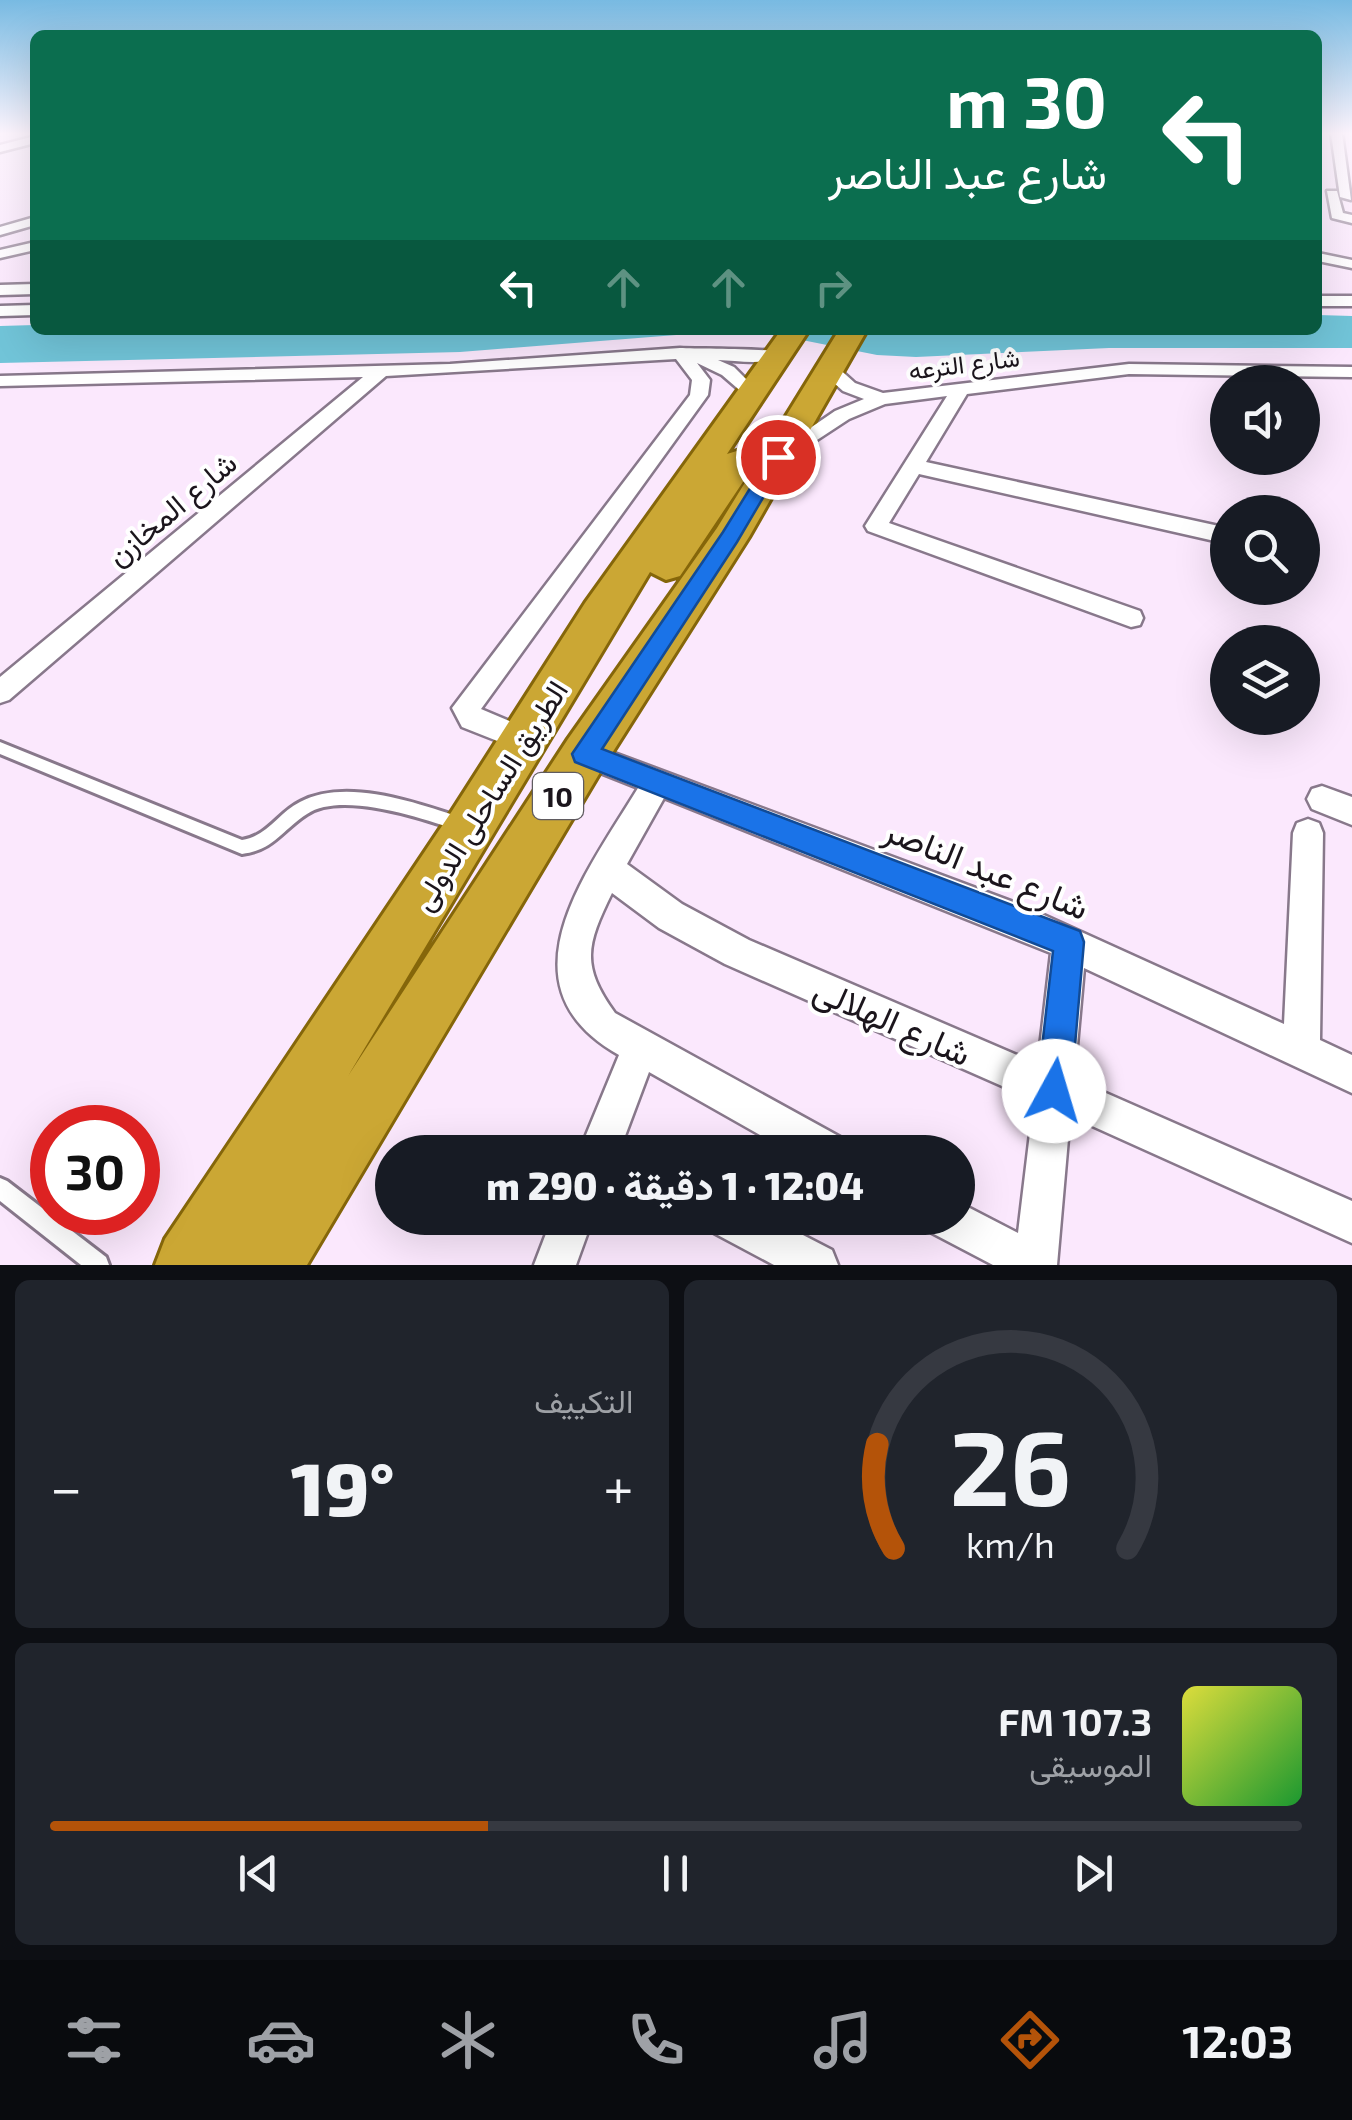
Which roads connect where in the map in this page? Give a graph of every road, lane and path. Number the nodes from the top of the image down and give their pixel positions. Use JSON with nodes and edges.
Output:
{"nodes":[{"id":1,"x":1337,"y":195,"type":"edge"},
{"id":2,"x":1352,"y":219,"type":"edge"},
{"id":3,"x":30,"y":222,"type":"edge"},
{"id":4,"x":0,"y":230,"type":"edge"},
{"id":5,"x":1335,"y":231,"type":"dead end"},
{"id":6,"x":1352,"y":234,"type":"edge"},
{"id":7,"x":30,"y":247,"type":"edge"},
{"id":8,"x":0,"y":254,"type":"edge"},
{"id":9,"x":1322,"y":258,"type":"edge"},
{"id":10,"x":30,"y":260,"type":"edge"},
{"id":11,"x":1352,"y":264,"type":"edge"},
{"id":12,"x":30,"y":289,"type":"edge"},
{"id":13,"x":0,"y":290,"type":"edge"},
{"id":14,"x":1322,"y":300,"type":"edge"},
{"id":15,"x":1352,"y":301,"type":"edge"},
{"id":16,"x":30,"y":310,"type":"edge"},
{"id":17,"x":0,"y":311,"type":"edge"},
{"id":18,"x":680,"y":353,"type":"junction"},
{"id":19,"x":804,"y":353,"type":"edge"},
{"id":20,"x":381,"y":371,"type":"junction"},
{"id":21,"x":1343,"y":372,"type":"edge"},
{"id":22,"x":0,"y":381,"type":"edge"},
{"id":23,"x":961,"y":389,"type":"junction"},
{"id":24,"x":1352,"y":392,"type":"edge"},
{"id":25,"x":881,"y":399,"type":"junction"},
{"id":26,"x":778,"y":457,"type":"junction"},
{"id":27,"x":913,"y":466,"type":"junction"},
{"id":28,"x":1210,"y":532,"type":"edge"},
{"id":29,"x":1132,"y":618,"type":"dead end"},
{"id":30,"x":0,"y":692,"type":"edge"},
{"id":31,"x":523,"y":739,"type":"junction"},
{"id":32,"x":0,"y":748,"type":"edge"},
{"id":33,"x":584,"y":754,"type":"junction"},
{"id":34,"x":657,"y":782,"type":"junction"},
{"id":35,"x":1322,"y":799,"type":"dead end"},
{"id":36,"x":1352,"y":811,"type":"edge"},
{"id":37,"x":470,"y":828,"type":"junction"},
{"id":38,"x":1308,"y":834,"type":"dead end"},
{"id":39,"x":610,"y":870,"type":"junction"},
{"id":40,"x":1069,"y":942,"type":"junction"},
{"id":41,"x":639,"y":1050,"type":"junction"},
{"id":42,"x":1302,"y":1052,"type":"junction"},
{"id":43,"x":1352,"y":1074,"type":"edge"},
{"id":44,"x":1054,"y":1091,"type":"junction"},
{"id":45,"x":608,"y":1135,"type":"edge"},
{"id":46,"x":796,"y":1135,"type":"edge"},
{"id":47,"x":0,"y":1188,"type":"edge"},
{"id":48,"x":1352,"y":1222,"type":"edge"},
{"id":49,"x":975,"y":1234,"type":"edge"},
{"id":50,"x":567,"y":1235,"type":"edge"},
{"id":51,"x":760,"y":1235,"type":"edge"},
{"id":52,"x":1020,"y":1261,"type":"edge"},
{"id":53,"x":98,"y":1265,"type":"edge"},
{"id":54,"x":192,"y":1265,"type":"edge"},
{"id":55,"x":266,"y":1265,"type":"edge"},
{"id":56,"x":555,"y":1265,"type":"edge"},
{"id":57,"x":816,"y":1265,"type":"edge"}],
"edges":[{"from":1,"to":2,"type":"street"},
{"from":3,"to":4,"type":"street"},
{"from":5,"to":6,"type":"street"},
{"from":7,"to":8,"type":"street"},
{"from":8,"to":10,"type":"street"},
{"from":9,"to":11,"type":"street"},
{"from":12,"to":13,"type":"street"},
{"from":14,"to":15,"type":"street"},
{"from":16,"to":17,"type":"street"},
{"from":18,"to":19,"type":"street"},
{"from":18,"to":19,"type":"street","name":"شارع الترعه"},
{"from":18,"to":20,"type":"street"},
{"from":18,"to":31,"type":"street"},
{"from":19,"to":25,"type":"street","name":"شارع الترعه"},
{"from":19,"to":26,"type":"highway","name":"الطريق الساحلى الدولى","number":"10"},
{"from":19,"to":31,"type":"highway","name":"الطريق الساحلى الدولى","number":"10"},
{"from":20,"to":22,"type":"street"},
{"from":20,"to":30,"type":"street","name":"شارع المخازن"},
{"from":21,"to":23,"type":"street","name":"شارع الترعه"},
{"from":21,"to":24,"type":"street"},
{"from":23,"to":25,"type":"street","name":"شارع الترعه"},
{"from":23,"to":27,"type":"street"},
{"from":25,"to":26,"type":"street","name":"شارع الترعه"},
{"from":26,"to":33,"type":"highway","name":"الطريق الساحلى الدولى","number":"10"},
{"from":27,"to":28,"type":"street"},
{"from":27,"to":29,"type":"street"},
{"from":31,"to":37,"type":"highway","name":"الطريق الساحلى الدولى","number":"10"},
{"from":32,"to":37,"type":"lane"},
{"from":33,"to":34,"type":"street","name":"شارع عبد الناصر"},
{"from":33,"to":55,"type":"highway","name":"الطريق الساحلى الدولى","number":"10"},
{"from":34,"to":39,"type":"street"},
{"from":34,"to":40,"type":"street","name":"شارع عبد الناصر"},
{"from":35,"to":36,"type":"street"},
{"from":37,"to":54,"type":"highway","name":"الطريق الساحلى الدولى","number":"10"},
{"from":38,"to":42,"type":"street"},
{"from":39,"to":41,"type":"street"},
{"from":39,"to":44,"type":"street","name":"شارع الهلالى"},
{"from":40,"to":42,"type":"street","name":"شارع عبد الناصر"},
{"from":40,"to":44,"type":"street"},
{"from":41,"to":45,"type":"street"},
{"from":41,"to":46,"type":"street"},
{"from":42,"to":43,"type":"street","name":"شارع عبد الناصر"},
{"from":44,"to":48,"type":"street","name":"شارع الهلالى"},
{"from":44,"to":52,"type":"street"},
{"from":47,"to":53,"type":"lane"},
{"from":49,"to":52,"type":"street"},
{"from":50,"to":56,"type":"street"},
{"from":51,"to":57,"type":"street"}]}
